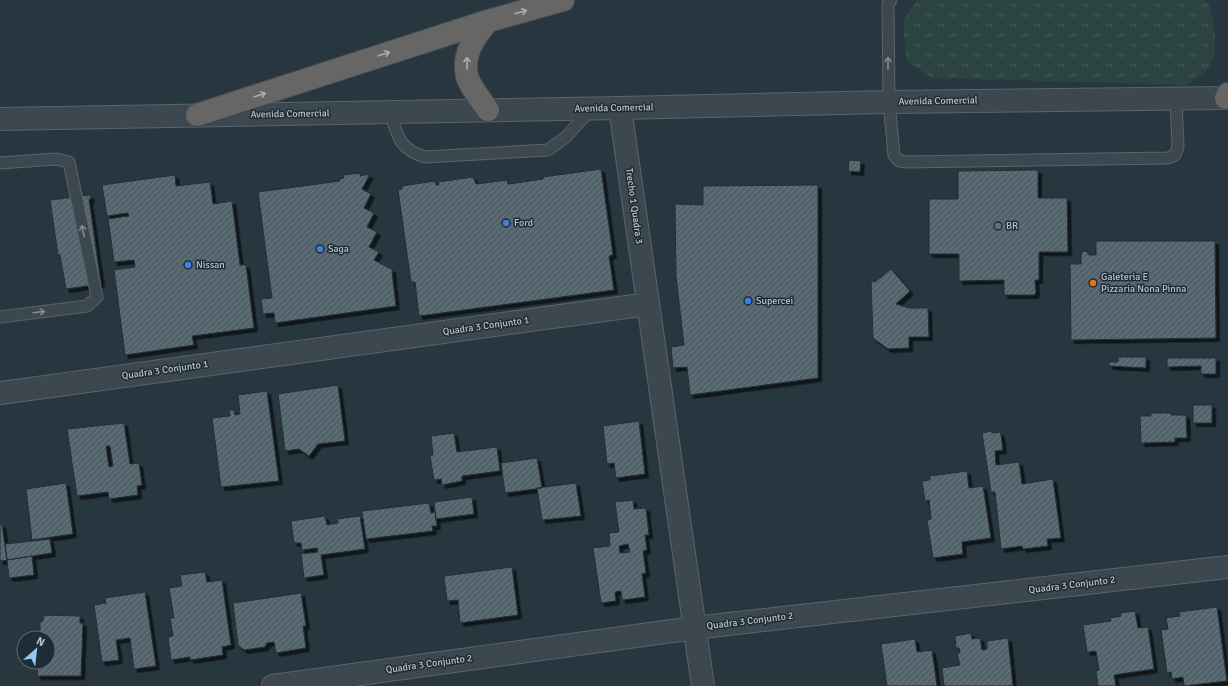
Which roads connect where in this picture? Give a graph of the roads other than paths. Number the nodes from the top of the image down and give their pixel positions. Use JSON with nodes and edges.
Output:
{"nodes":[{"id":1,"x":563,"y":0,"type":"edge"},
{"id":2,"x":890,"y":0,"type":"edge"},
{"id":3,"x":488,"y":21,"type":"junction"},
{"id":4,"x":1227,"y":97,"type":"edge"},
{"id":5,"x":1176,"y":99,"type":"junction"},
{"id":6,"x":889,"y":102,"type":"junction"},
{"id":7,"x":620,"y":108,"type":"junction"},
{"id":8,"x":591,"y":109,"type":"junction"},
{"id":9,"x":488,"y":110,"type":"junction"},
{"id":10,"x":390,"y":112,"type":"junction"},
{"id":11,"x":197,"y":115,"type":"junction"},
{"id":12,"x":0,"y":119,"type":"edge"},
{"id":13,"x":0,"y":163,"type":"edge"},
{"id":14,"x":648,"y":304,"type":"junction"},
{"id":15,"x":0,"y":318,"type":"edge"},
{"id":16,"x":0,"y":393,"type":"edge"},
{"id":17,"x":1228,"y":567,"type":"edge"},
{"id":18,"x":694,"y":628,"type":"junction"},
{"id":19,"x":273,"y":686,"type":"edge"},
{"id":20,"x":702,"y":686,"type":"edge"}],
"edges":[{"from":3,"to":1,"type":"highway","one_way":true},
{"from":6,"to":2,"type":"lane","one_way":true},
{"from":9,"to":3,"type":"highway","one_way":true},
{"from":11,"to":3,"type":"highway","one_way":true},
{"from":4,"to":5,"type":"street","name":"Avenida Comercial"},
{"from":5,"to":6,"type":"street","name":"Avenida Comercial"},
{"from":5,"to":6,"type":"lane"},
{"from":6,"to":7,"type":"street","name":"Avenida Comercial"},
{"from":7,"to":8,"type":"street","name":"Avenida Comercial"},
{"from":7,"to":14,"type":"street","name":"Trecho 1 Quadra 3"},
{"from":8,"to":9,"type":"street","name":"Avenida Comercial"},
{"from":8,"to":10,"type":"lane"},
{"from":9,"to":10,"type":"street","name":"Avenida Comercial"},
{"from":10,"to":11,"type":"street","name":"Avenida Comercial"},
{"from":11,"to":12,"type":"street","name":"Avenida Comercial"},
{"from":15,"to":13,"type":"lane","one_way":true},
{"from":14,"to":16,"type":"street","name":"Quadra 3 Conjunto 1"},
{"from":14,"to":18,"type":"street"},
{"from":17,"to":18,"type":"street","name":"Quadra 3 Conjunto 2"},
{"from":18,"to":19,"type":"street","name":"Quadra 3 Conjunto 2"},
{"from":18,"to":20,"type":"street"}]}
